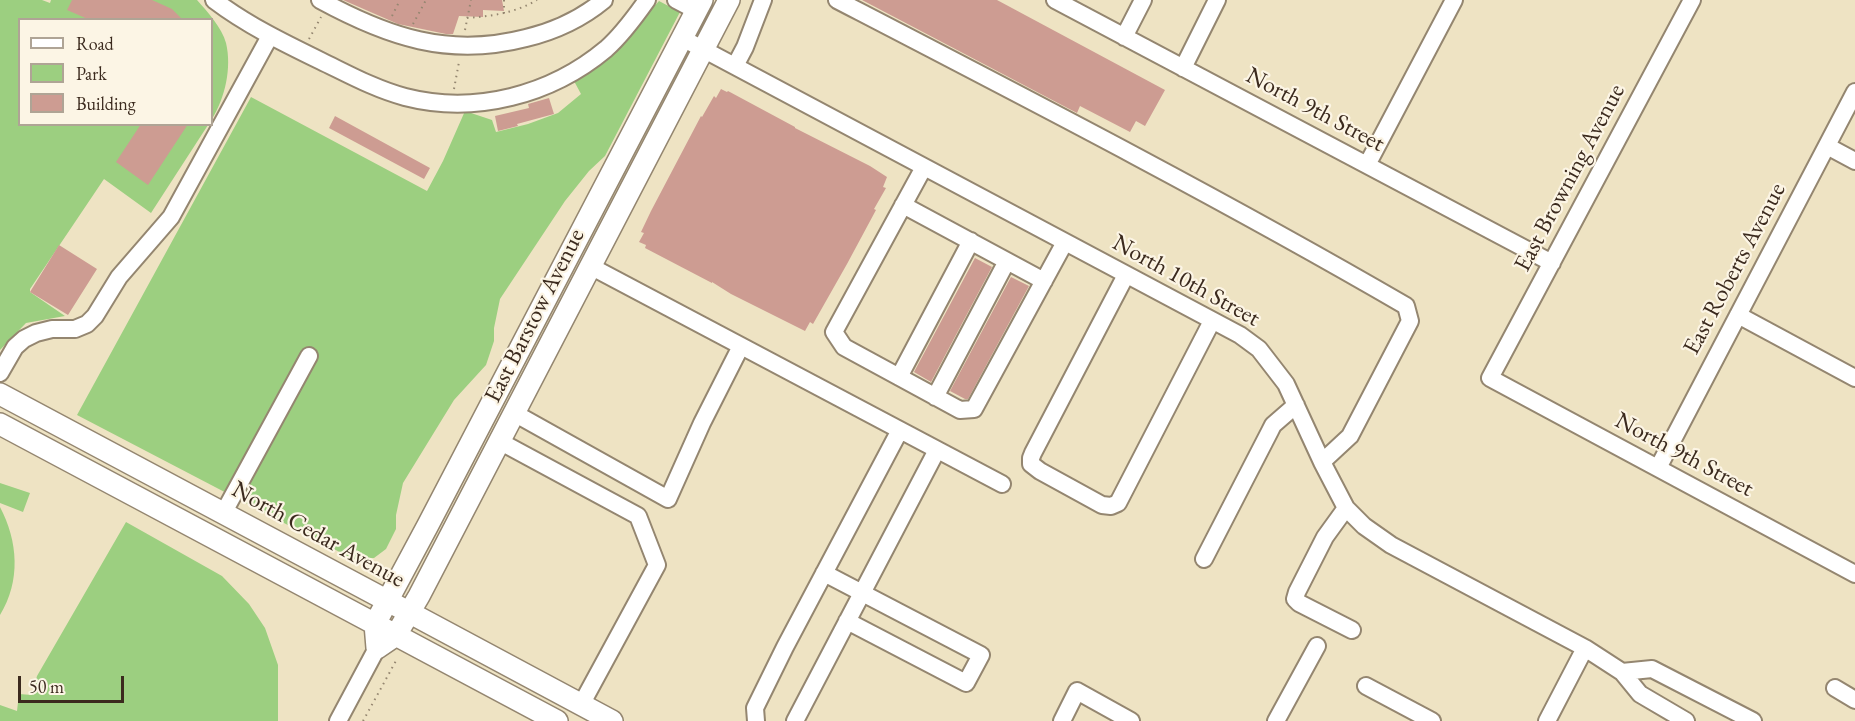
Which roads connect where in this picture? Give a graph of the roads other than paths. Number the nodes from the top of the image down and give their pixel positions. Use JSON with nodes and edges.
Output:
{"nodes":[{"id":1,"x":214,"y":0,"type":"edge"},
{"id":2,"x":604,"y":0,"type":"edge"},
{"id":3,"x":647,"y":0,"type":"edge"},
{"id":4,"x":676,"y":0,"type":"edge"},
{"id":5,"x":729,"y":0,"type":"edge"},
{"id":6,"x":763,"y":0,"type":"edge"},
{"id":7,"x":837,"y":0,"type":"edge"},
{"id":8,"x":1055,"y":0,"type":"edge"},
{"id":9,"x":1143,"y":0,"type":"edge"},
{"id":10,"x":1217,"y":0,"type":"edge"},
{"id":11,"x":1455,"y":0,"type":"edge"},
{"id":12,"x":1692,"y":0,"type":"edge"},
{"id":13,"x":324,"y":2,"type":"edge"},
{"id":14,"x":700,"y":5,"type":"edge"},
{"id":15,"x":270,"y":36,"type":"junction"},
{"id":16,"x":1124,"y":37,"type":"junction"},
{"id":17,"x":682,"y":38,"type":"junction"},
{"id":18,"x":703,"y":49,"type":"junction"},
{"id":19,"x":735,"y":66,"type":"junction"},
{"id":20,"x":1183,"y":68,"type":"junction"},
{"id":21,"x":1855,"y":92,"type":"edge"},
{"id":22,"x":1827,"y":146,"type":"junction"},
{"id":23,"x":1855,"y":161,"type":"edge"},
{"id":24,"x":1367,"y":165,"type":"junction"},
{"id":25,"x":924,"y":167,"type":"junction"},
{"id":26,"x":903,"y":205,"type":"junction"},
{"id":27,"x":971,"y":241,"type":"junction"},
{"id":28,"x":1065,"y":242,"type":"junction"},
{"id":29,"x":1007,"y":261,"type":"junction"},
{"id":30,"x":1552,"y":263,"type":"junction"},
{"id":31,"x":590,"y":267,"type":"junction"},
{"id":32,"x":1126,"y":275,"type":"junction"},
{"id":33,"x":1044,"y":281,"type":"junction"},
{"id":34,"x":1738,"y":315,"type":"junction"},
{"id":35,"x":1212,"y":321,"type":"junction"},
{"id":36,"x":741,"y":346,"type":"junction"},
{"id":37,"x":309,"y":356,"type":"dead end"},
{"id":38,"x":0,"y":373,"type":"edge"},
{"id":39,"x":899,"y":377,"type":"junction"},
{"id":40,"x":1490,"y":378,"type":"joint"},
{"id":41,"x":1855,"y":378,"type":"edge"},
{"id":42,"x":0,"y":394,"type":"edge"},
{"id":43,"x":935,"y":397,"type":"junction"},
{"id":44,"x":1296,"y":405,"type":"junction"},
{"id":45,"x":514,"y":413,"type":"junction"},
{"id":46,"x":0,"y":424,"type":"edge"},
{"id":47,"x":900,"y":430,"type":"junction"},
{"id":48,"x":499,"y":441,"type":"junction"},
{"id":49,"x":937,"y":450,"type":"junction"},
{"id":50,"x":1322,"y":462,"type":"junction"},
{"id":51,"x":1658,"y":468,"type":"junction"},
{"id":52,"x":1002,"y":484,"type":"dead end"},
{"id":53,"x":1346,"y":508,"type":"junction"},
{"id":54,"x":224,"y":512,"type":"junction"},
{"id":55,"x":1204,"y":559,"type":"dead end"},
{"id":56,"x":824,"y":573,"type":"junction"},
{"id":57,"x":1855,"y":574,"type":"edge"},
{"id":58,"x":862,"y":593,"type":"junction"},
{"id":59,"x":386,"y":601,"type":"junction"},
{"id":60,"x":408,"y":614,"type":"junction"},
{"id":61,"x":847,"y":621,"type":"junction"},
{"id":62,"x":375,"y":624,"type":"junction"},
{"id":63,"x":1352,"y":630,"type":"dead end"},
{"id":64,"x":396,"y":635,"type":"junction"},
{"id":65,"x":1317,"y":646,"type":"dead end"},
{"id":66,"x":377,"y":648,"type":"junction"},
{"id":67,"x":1585,"y":648,"type":"junction"},
{"id":68,"x":1622,"y":672,"type":"junction"},
{"id":69,"x":1366,"y":686,"type":"dead end"},
{"id":70,"x":1835,"y":688,"type":"dead end"},
{"id":71,"x":1855,"y":700,"type":"edge"},
{"id":72,"x":581,"y":705,"type":"junction"},
{"id":73,"x":338,"y":721,"type":"edge"},
{"id":74,"x":557,"y":721,"type":"edge"},
{"id":75,"x":612,"y":721,"type":"edge"},
{"id":76,"x":756,"y":721,"type":"edge"},
{"id":77,"x":795,"y":721,"type":"edge"},
{"id":78,"x":1062,"y":721,"type":"edge"},
{"id":79,"x":1131,"y":721,"type":"edge"},
{"id":80,"x":1276,"y":721,"type":"edge"},
{"id":81,"x":1432,"y":721,"type":"edge"},
{"id":82,"x":1547,"y":721,"type":"edge"},
{"id":83,"x":1686,"y":721,"type":"edge"},
{"id":84,"x":1753,"y":721,"type":"edge"}],
"edges":[{"from":1,"to":15,"type":"street"},
{"from":2,"to":13,"type":"street"},
{"from":3,"to":15,"type":"street"},
{"from":4,"to":14,"type":"street"},
{"from":5,"to":18,"type":"main road","name":"East Barstow Avenue"},
{"from":6,"to":19,"type":"street"},
{"from":7,"to":50,"type":"street"},
{"from":8,"to":16,"type":"street","name":"North 9th Street"},
{"from":9,"to":16,"type":"street"},
{"from":10,"to":20,"type":"street"},
{"from":11,"to":24,"type":"street"},
{"from":12,"to":30,"type":"street","name":"East Browning Avenue"},
{"from":14,"to":17,"type":"main road","name":"East Barstow Avenue"},
{"from":15,"to":38,"type":"street"},
{"from":16,"to":20,"type":"street","name":"North 9th Street"},
{"from":17,"to":18,"type":"street","name":"North 10th Street"},
{"from":17,"to":59,"type":"main road","name":"East Barstow Avenue"},
{"from":18,"to":19,"type":"street","name":"North 10th Street"},
{"from":18,"to":31,"type":"main road","name":"East Barstow Avenue"},
{"from":19,"to":25,"type":"street","name":"North 10th Street"},
{"from":20,"to":24,"type":"street","name":"North 9th Street"},
{"from":21,"to":22,"type":"street","name":"East Roberts Avenue"},
{"from":22,"to":23,"type":"street"},
{"from":22,"to":34,"type":"street","name":"East Roberts Avenue"},
{"from":24,"to":30,"type":"street","name":"North 9th Street"},
{"from":25,"to":26,"type":"street"},
{"from":25,"to":28,"type":"street","name":"North 10th Street"},
{"from":26,"to":27,"type":"street"},
{"from":26,"to":39,"type":"street"},
{"from":27,"to":29,"type":"street"},
{"from":27,"to":39,"type":"street"},
{"from":28,"to":32,"type":"street","name":"North 10th Street"},
{"from":28,"to":33,"type":"street"},
{"from":29,"to":33,"type":"street"},
{"from":29,"to":43,"type":"street"},
{"from":30,"to":40,"type":"street","name":"East Browning Avenue"},
{"from":31,"to":36,"type":"street"},
{"from":31,"to":45,"type":"main road","name":"East Barstow Avenue"},
{"from":32,"to":35,"type":"street","name":"North 10th Street"},
{"from":32,"to":35,"type":"street"},
{"from":33,"to":43,"type":"street"},
{"from":34,"to":41,"type":"street"},
{"from":34,"to":51,"type":"street","name":"East Roberts Avenue"},
{"from":35,"to":44,"type":"street","name":"North 10th Street"},
{"from":36,"to":45,"type":"street"},
{"from":36,"to":47,"type":"street"},
{"from":37,"to":54,"type":"street"},
{"from":39,"to":43,"type":"street"},
{"from":40,"to":51,"type":"street","name":"North 9th Street"},
{"from":42,"to":54,"type":"main road","name":"North Cedar Avenue"},
{"from":44,"to":50,"type":"street","name":"North 10th Street"},
{"from":44,"to":55,"type":"street"},
{"from":45,"to":48,"type":"main road","name":"East Barstow Avenue"},
{"from":46,"to":62,"type":"main road","name":"North Cedar Avenue"},
{"from":47,"to":49,"type":"street"},
{"from":47,"to":56,"type":"street"},
{"from":48,"to":60,"type":"main road","name":"East Barstow Avenue"},
{"from":48,"to":72,"type":"street"},
{"from":49,"to":52,"type":"street"},
{"from":49,"to":58,"type":"street"},
{"from":50,"to":53,"type":"street","name":"North 10th Street"},
{"from":51,"to":57,"type":"street","name":"North 9th Street"},
{"from":53,"to":63,"type":"street"},
{"from":53,"to":67,"type":"street","name":"North 10th Street"},
{"from":54,"to":59,"type":"main road","name":"North Cedar Avenue"},
{"from":56,"to":58,"type":"street"},
{"from":56,"to":76,"type":"street"},
{"from":58,"to":61,"type":"street"},
{"from":58,"to":61,"type":"street"},
{"from":59,"to":60,"type":"main road","name":"North Cedar Avenue"},
{"from":59,"to":62,"type":"main road","name":"East Barstow Avenue"},
{"from":60,"to":64,"type":"main road","name":"East Barstow Avenue"},
{"from":60,"to":72,"type":"main road","name":"North Cedar Avenue"},
{"from":61,"to":77,"type":"street"},
{"from":62,"to":64,"type":"main road","name":"North Cedar Avenue"},
{"from":62,"to":66,"type":"main road"},
{"from":64,"to":66,"type":"main road","name":"East Barstow Avenue"},
{"from":64,"to":74,"type":"main road","name":"North Cedar Avenue"},
{"from":65,"to":80,"type":"street"},
{"from":66,"to":73,"type":"street","name":"East Barstow Avenue"},
{"from":67,"to":68,"type":"street","name":"North 10th Street"},
{"from":67,"to":82,"type":"street"},
{"from":68,"to":83,"type":"street","name":"North 10th Street"},
{"from":68,"to":84,"type":"street"},
{"from":69,"to":81,"type":"street"},
{"from":70,"to":71,"type":"street"},
{"from":72,"to":75,"type":"main road","name":"North Cedar Avenue"},
{"from":78,"to":79,"type":"street"}]}
